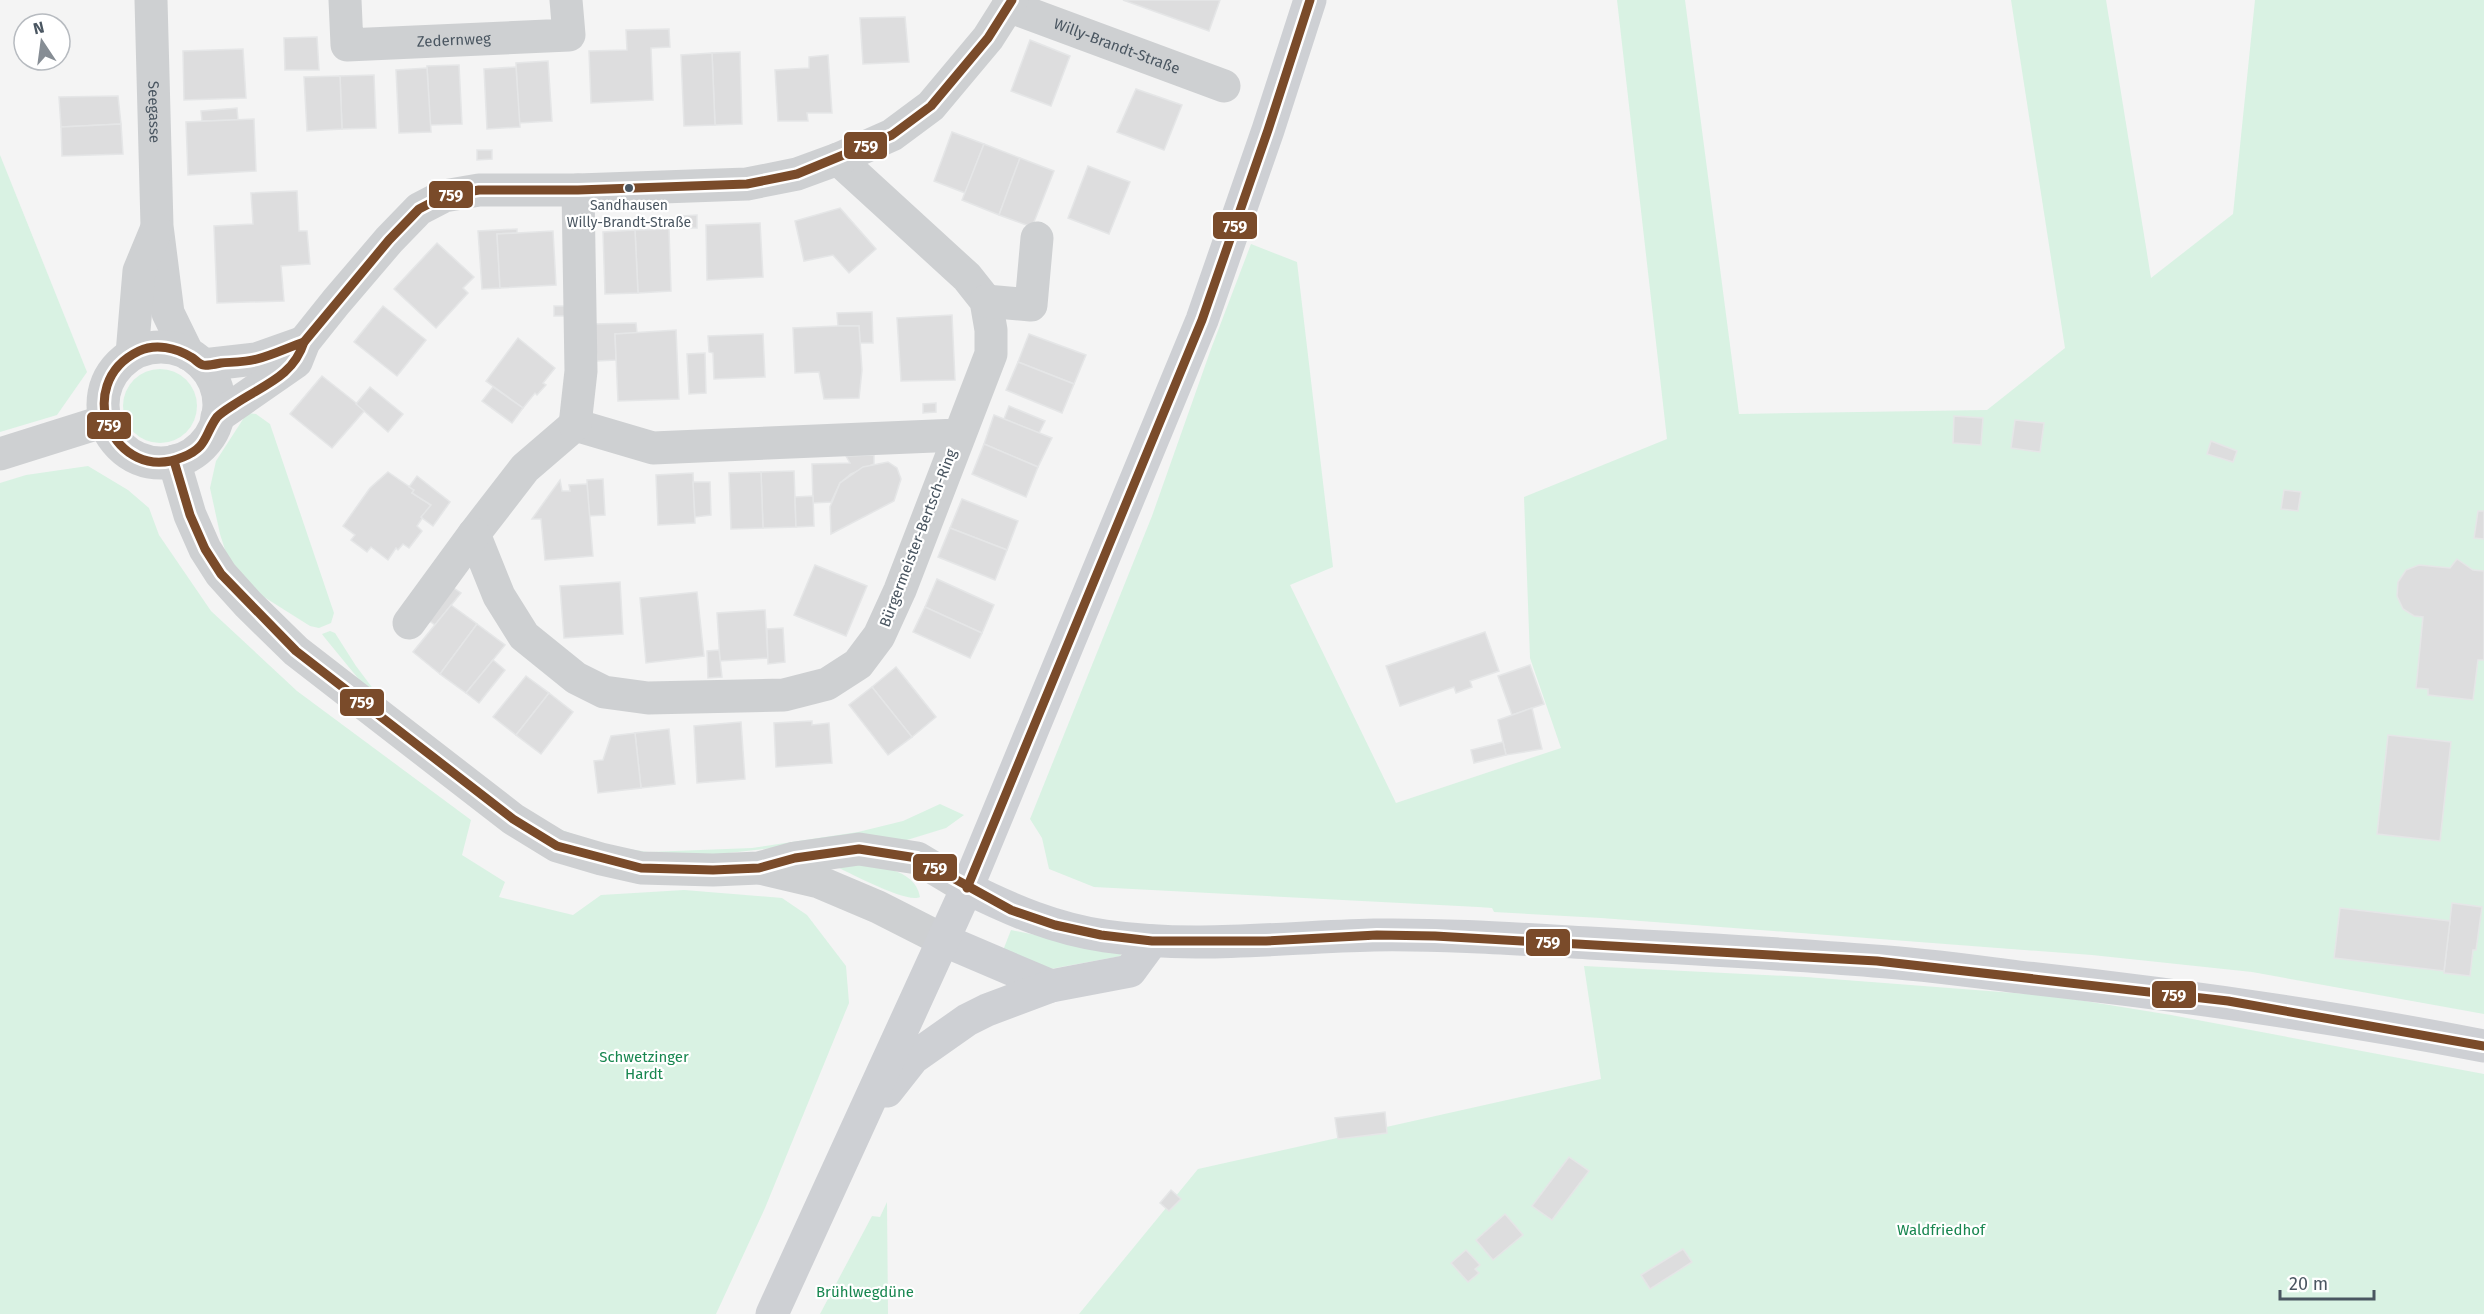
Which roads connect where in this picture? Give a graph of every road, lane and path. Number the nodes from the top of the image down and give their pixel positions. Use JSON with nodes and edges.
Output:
{"nodes":[{"id":1,"x":152,"y":0,"type":"edge"},
{"id":2,"x":345,"y":0,"type":"edge"},
{"id":3,"x":566,"y":0,"type":"edge"},
{"id":4,"x":1310,"y":0,"type":"edge"},
{"id":5,"x":1010,"y":3,"type":"edge"},
{"id":6,"x":1224,"y":86,"type":"dead end"},
{"id":7,"x":838,"y":159,"type":"junction"},
{"id":8,"x":578,"y":190,"type":"junction"},
{"id":9,"x":157,"y":226,"type":"junction"},
{"id":10,"x":1036,"y":237,"type":"dead end"},
{"id":11,"x":986,"y":301,"type":"junction"},
{"id":12,"x":304,"y":342,"type":"junction"},
{"id":13,"x":132,"y":354,"type":"junction"},
{"id":14,"x":196,"y":359,"type":"junction"},
{"id":15,"x":217,"y":417,"type":"junction"},
{"id":16,"x":105,"y":421,"type":"junction"},
{"id":17,"x":575,"y":425,"type":"junction"},
{"id":18,"x":958,"y":435,"type":"junction"},
{"id":19,"x":0,"y":454,"type":"edge"},
{"id":20,"x":174,"y":461,"type":"junction"},
{"id":21,"x":474,"y":534,"type":"junction"},
{"id":22,"x":409,"y":623,"type":"dead end"},
{"id":23,"x":759,"y":868,"type":"junction"},
{"id":24,"x":967,"y":888,"type":"junction"},
{"id":25,"x":943,"y":940,"type":"junction"},
{"id":26,"x":1152,"y":941,"type":"junction"},
{"id":27,"x":1051,"y":986,"type":"junction"},
{"id":28,"x":2484,"y":1046,"type":"edge"},
{"id":29,"x":860,"y":1123,"type":"junction"},
{"id":30,"x":772,"y":1314,"type":"edge"}],
"edges":[{"from":1,"to":9,"type":"street","name":"Seegasse"},
{"from":2,"to":3,"type":"street","name":"Zedernweg"},
{"from":4,"to":24,"type":"main road"},
{"from":5,"to":6,"type":"street","name":"Willy-Brandt-Straße"},
{"from":5,"to":7,"type":"street","name":"Willy-Brandt-Straße"},
{"from":7,"to":8,"type":"street","name":"Willy-Brandt-Straße"},
{"from":7,"to":11,"type":"street","name":"Bürgermeister-Bertsch-Ring"},
{"from":8,"to":12,"type":"street","name":"Willy-Brandt-Straße"},
{"from":8,"to":17,"type":"street"},
{"from":9,"to":13,"type":"street","name":"Seegasse"},
{"from":9,"to":14,"type":"street","name":"Seegasse"},
{"from":10,"to":11,"type":"street"},
{"from":11,"to":18,"type":"street","name":"Bürgermeister-Bertsch-Ring"},
{"from":12,"to":14,"type":"street"},
{"from":12,"to":15,"type":"street","name":"Willy-Brandt-Straße"},
{"from":13,"to":14,"type":"street"},
{"from":13,"to":16,"type":"street"},
{"from":14,"to":15,"type":"street"},
{"from":15,"to":20,"type":"street"},
{"from":16,"to":19,"type":"street"},
{"from":16,"to":20,"type":"street"},
{"from":17,"to":18,"type":"street","name":"Bürgermeister-Bertsch-Ring"},
{"from":17,"to":21,"type":"street"},
{"from":18,"to":21,"type":"street","name":"Bürgermeister-Bertsch-Ring"},
{"from":20,"to":23,"type":"street"},
{"from":21,"to":22,"type":"street"},
{"from":23,"to":24,"type":"street"},
{"from":23,"to":25,"type":"street"},
{"from":24,"to":25,"type":"main road"},
{"from":24,"to":26,"type":"main road"},
{"from":25,"to":27,"type":"main road"},
{"from":25,"to":29,"type":"main road"},
{"from":26,"to":27,"type":"main road"},
{"from":26,"to":28,"type":"main road"},
{"from":27,"to":29,"type":"main road"},
{"from":29,"to":30,"type":"main road"}]}
